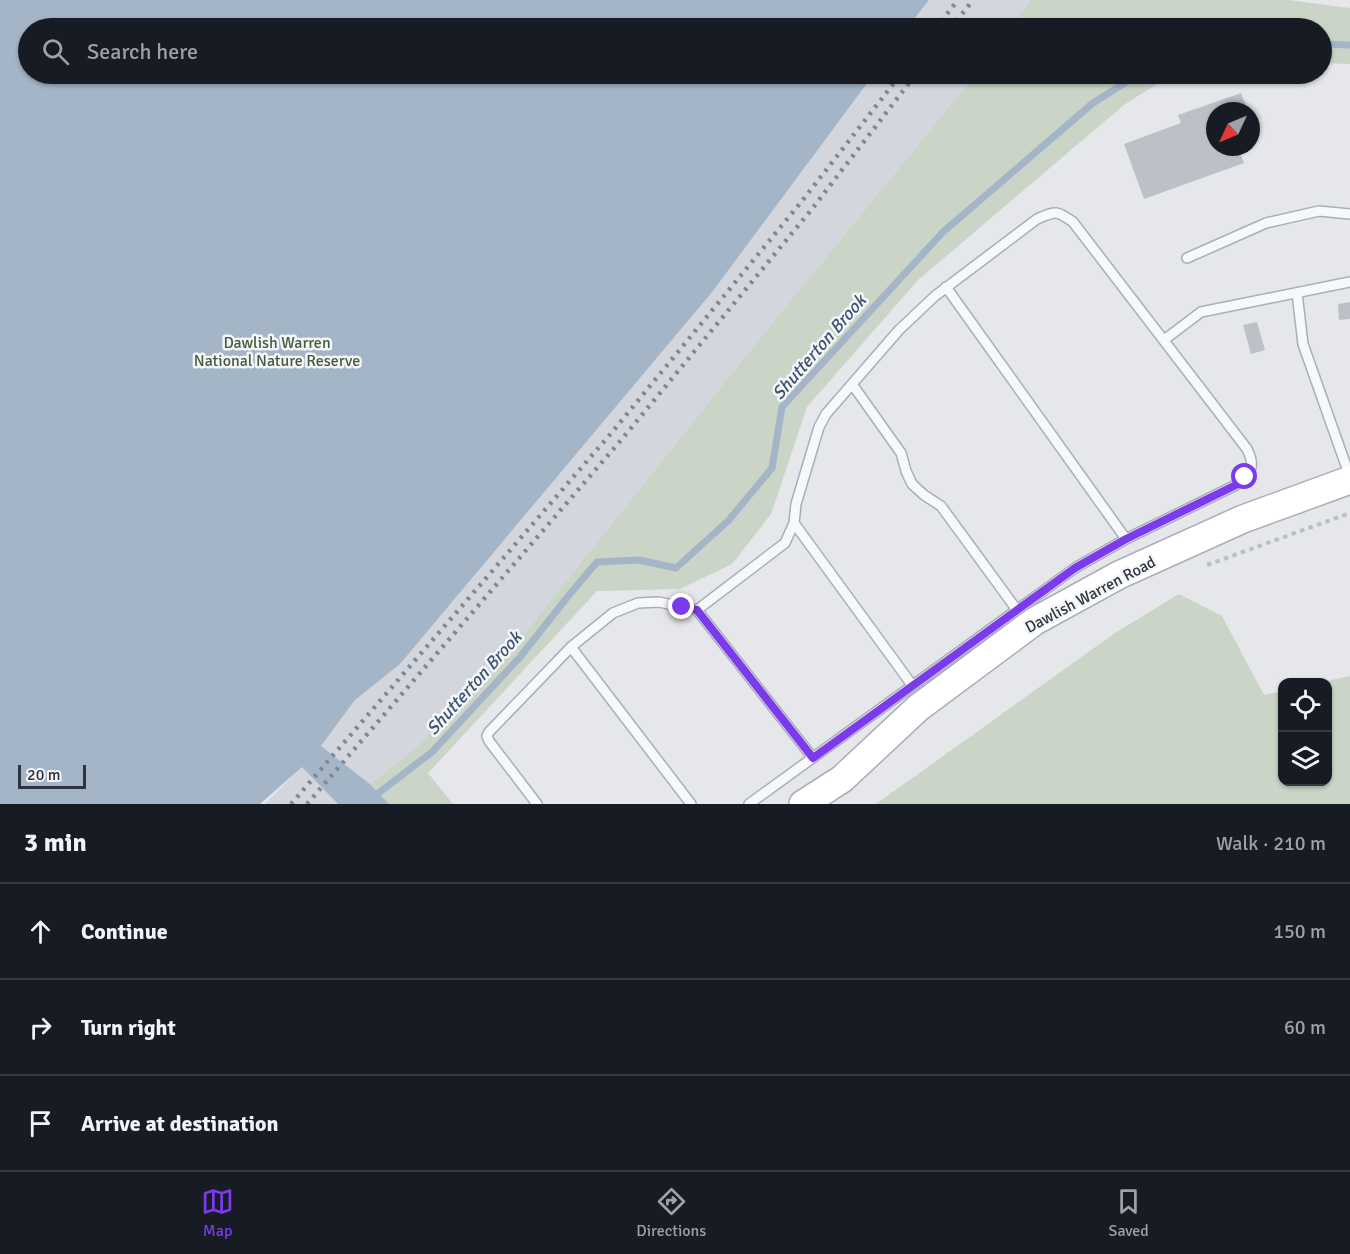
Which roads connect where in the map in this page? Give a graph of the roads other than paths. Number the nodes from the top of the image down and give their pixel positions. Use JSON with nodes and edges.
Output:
{"nodes":[{"id":1,"x":1350,"y":214,"type":"edge"},
{"id":2,"x":1187,"y":258,"type":"dead end"},
{"id":3,"x":1350,"y":282,"type":"edge"},
{"id":4,"x":946,"y":287,"type":"junction"},
{"id":5,"x":1297,"y":294,"type":"junction"},
{"id":6,"x":1164,"y":340,"type":"junction"},
{"id":7,"x":852,"y":384,"type":"junction"},
{"id":8,"x":1350,"y":479,"type":"edge"},
{"id":9,"x":794,"y":523,"type":"junction"},
{"id":10,"x":1126,"y":539,"type":"junction"},
{"id":11,"x":697,"y":610,"type":"junction"},
{"id":12,"x":1017,"y":610,"type":"junction"},
{"id":13,"x":571,"y":647,"type":"junction"},
{"id":14,"x":912,"y":685,"type":"junction"},
{"id":15,"x":813,"y":758,"type":"junction"},
{"id":16,"x":537,"y":804,"type":"edge"},
{"id":17,"x":691,"y":804,"type":"edge"},
{"id":18,"x":749,"y":804,"type":"edge"},
{"id":19,"x":803,"y":804,"type":"edge"}],
"edges":[{"from":1,"to":2,"type":"lane"},
{"from":3,"to":5,"type":"lane"},
{"from":4,"to":6,"type":"lane"},
{"from":4,"to":7,"type":"lane"},
{"from":4,"to":10,"type":"lane"},
{"from":5,"to":6,"type":"lane"},
{"from":5,"to":8,"type":"lane"},
{"from":6,"to":10,"type":"lane"},
{"from":7,"to":9,"type":"lane"},
{"from":7,"to":12,"type":"lane"},
{"from":8,"to":19,"type":"street","name":"Dawlish Warren Road"},
{"from":9,"to":11,"type":"lane"},
{"from":9,"to":14,"type":"lane"},
{"from":10,"to":12,"type":"lane"},
{"from":11,"to":13,"type":"lane"},
{"from":11,"to":15,"type":"lane"},
{"from":12,"to":14,"type":"lane"},
{"from":13,"to":16,"type":"lane"},
{"from":13,"to":17,"type":"lane"},
{"from":14,"to":15,"type":"lane"},
{"from":15,"to":18,"type":"lane"}]}
